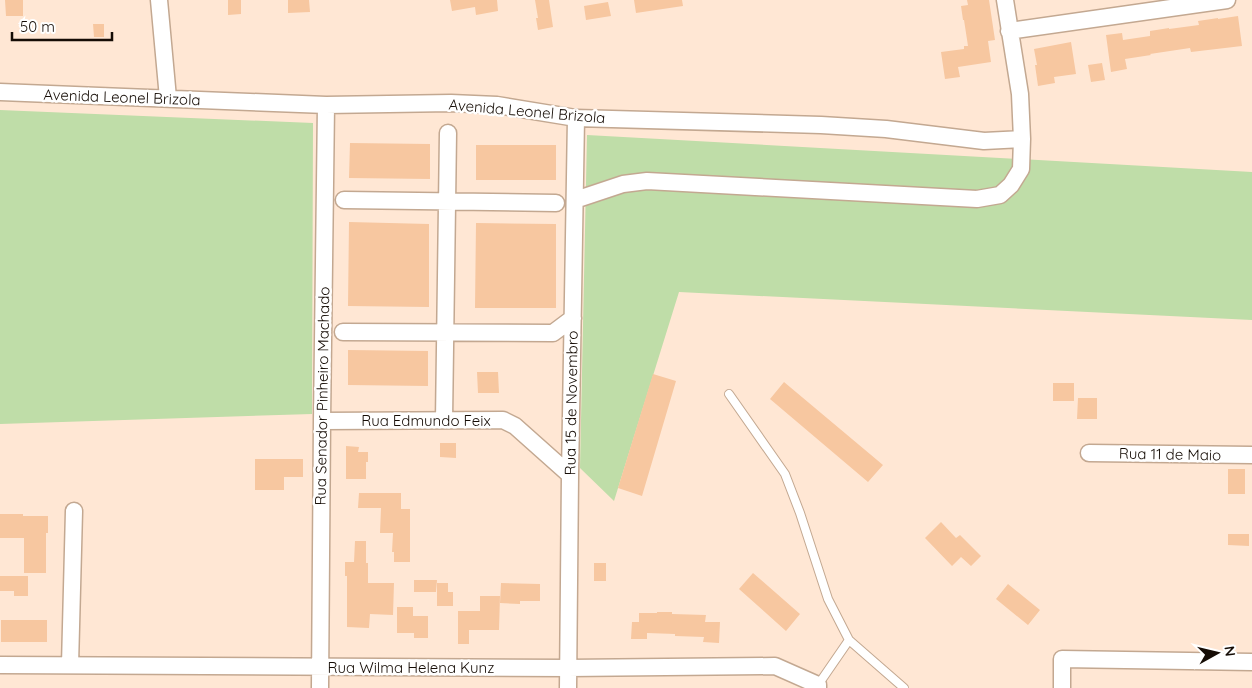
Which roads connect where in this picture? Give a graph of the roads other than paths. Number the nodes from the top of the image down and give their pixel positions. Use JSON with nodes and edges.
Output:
{"nodes":[{"id":1,"x":159,"y":0,"type":"edge"},
{"id":2,"x":1005,"y":0,"type":"edge"},
{"id":3,"x":1227,"y":0,"type":"edge"},
{"id":4,"x":1009,"y":31,"type":"junction"},
{"id":5,"x":0,"y":92,"type":"edge"},
{"id":6,"x":168,"y":98,"type":"junction"},
{"id":7,"x":326,"y":105,"type":"junction"},
{"id":8,"x":576,"y":118,"type":"junction"},
{"id":9,"x":448,"y":133,"type":"dead end"},
{"id":10,"x":1022,"y":139,"type":"junction"},
{"id":11,"x":344,"y":200,"type":"dead end"},
{"id":12,"x":575,"y":200,"type":"junction"},
{"id":13,"x":447,"y":202,"type":"junction"},
{"id":14,"x":556,"y":203,"type":"dead end"},
{"id":15,"x":573,"y":318,"type":"junction"},
{"id":16,"x":343,"y":332,"type":"dead end"},
{"id":17,"x":444,"y":332,"type":"junction"},
{"id":18,"x":729,"y":394,"type":"dead end"},
{"id":19,"x":444,"y":420,"type":"junction"},
{"id":20,"x":322,"y":421,"type":"junction"},
{"id":21,"x":1088,"y":453,"type":"dead end"},
{"id":22,"x":1252,"y":454,"type":"edge"},
{"id":23,"x":570,"y":475,"type":"junction"},
{"id":24,"x":74,"y":511,"type":"dead end"},
{"id":25,"x":849,"y":640,"type":"junction"},
{"id":26,"x":1252,"y":662,"type":"edge"},
{"id":27,"x":0,"y":665,"type":"edge"},
{"id":28,"x":70,"y":665,"type":"junction"},
{"id":29,"x":320,"y":667,"type":"junction"},
{"id":30,"x":568,"y":668,"type":"junction"},
{"id":31,"x":818,"y":686,"type":"edge"},
{"id":32,"x":320,"y":688,"type":"edge"},
{"id":33,"x":568,"y":688,"type":"edge"},
{"id":34,"x":904,"y":688,"type":"edge"},
{"id":35,"x":1062,"y":688,"type":"edge"}],
"edges":[{"from":1,"to":6,"type":"street"},
{"from":2,"to":4,"type":"street"},
{"from":3,"to":4,"type":"street"},
{"from":4,"to":10,"type":"street"},
{"from":5,"to":6,"type":"street","name":"Avenida Leonel Brizola"},
{"from":6,"to":7,"type":"street","name":"Avenida Leonel Brizola"},
{"from":7,"to":8,"type":"street","name":"Avenida Leonel Brizola"},
{"from":7,"to":20,"type":"street","name":"Rua Senador Pinheiro Machado"},
{"from":8,"to":10,"type":"street","name":"Avenida Leonel Brizola"},
{"from":8,"to":12,"type":"street","name":"Rua 15 de Novembro"},
{"from":9,"to":13,"type":"street"},
{"from":10,"to":12,"type":"street"},
{"from":11,"to":13,"type":"street"},
{"from":12,"to":15,"type":"street","name":"Rua 15 de Novembro"},
{"from":13,"to":14,"type":"street"},
{"from":13,"to":17,"type":"street"},
{"from":15,"to":17,"type":"street"},
{"from":15,"to":23,"type":"street","name":"Rua 15 de Novembro"},
{"from":16,"to":17,"type":"street"},
{"from":17,"to":19,"type":"street"},
{"from":18,"to":25,"type":"lane"},
{"from":19,"to":20,"type":"street","name":"Rua Edmundo Feix"},
{"from":19,"to":23,"type":"street","name":"Rua Edmundo Feix"},
{"from":20,"to":29,"type":"street","name":"Rua Senador Pinheiro Machado"},
{"from":21,"to":22,"type":"street","name":"Rua 11 de Maio"},
{"from":23,"to":30,"type":"street","name":"Rua 15 de Novembro"},
{"from":24,"to":28,"type":"street"},
{"from":25,"to":31,"type":"lane"},
{"from":25,"to":34,"type":"lane"},
{"from":26,"to":35,"type":"street"},
{"from":27,"to":28,"type":"street","name":"Rua Wilma Helena Kunz"},
{"from":28,"to":29,"type":"street","name":"Rua Wilma Helena Kunz"},
{"from":29,"to":30,"type":"street","name":"Rua Wilma Helena Kunz"},
{"from":29,"to":32,"type":"street","name":"Rua Senador Pinheiro Machado"},
{"from":30,"to":31,"type":"street","name":"Rua Wilma Helena Kunz"},
{"from":30,"to":33,"type":"street","name":"Rua 15 de Novembro"}]}
